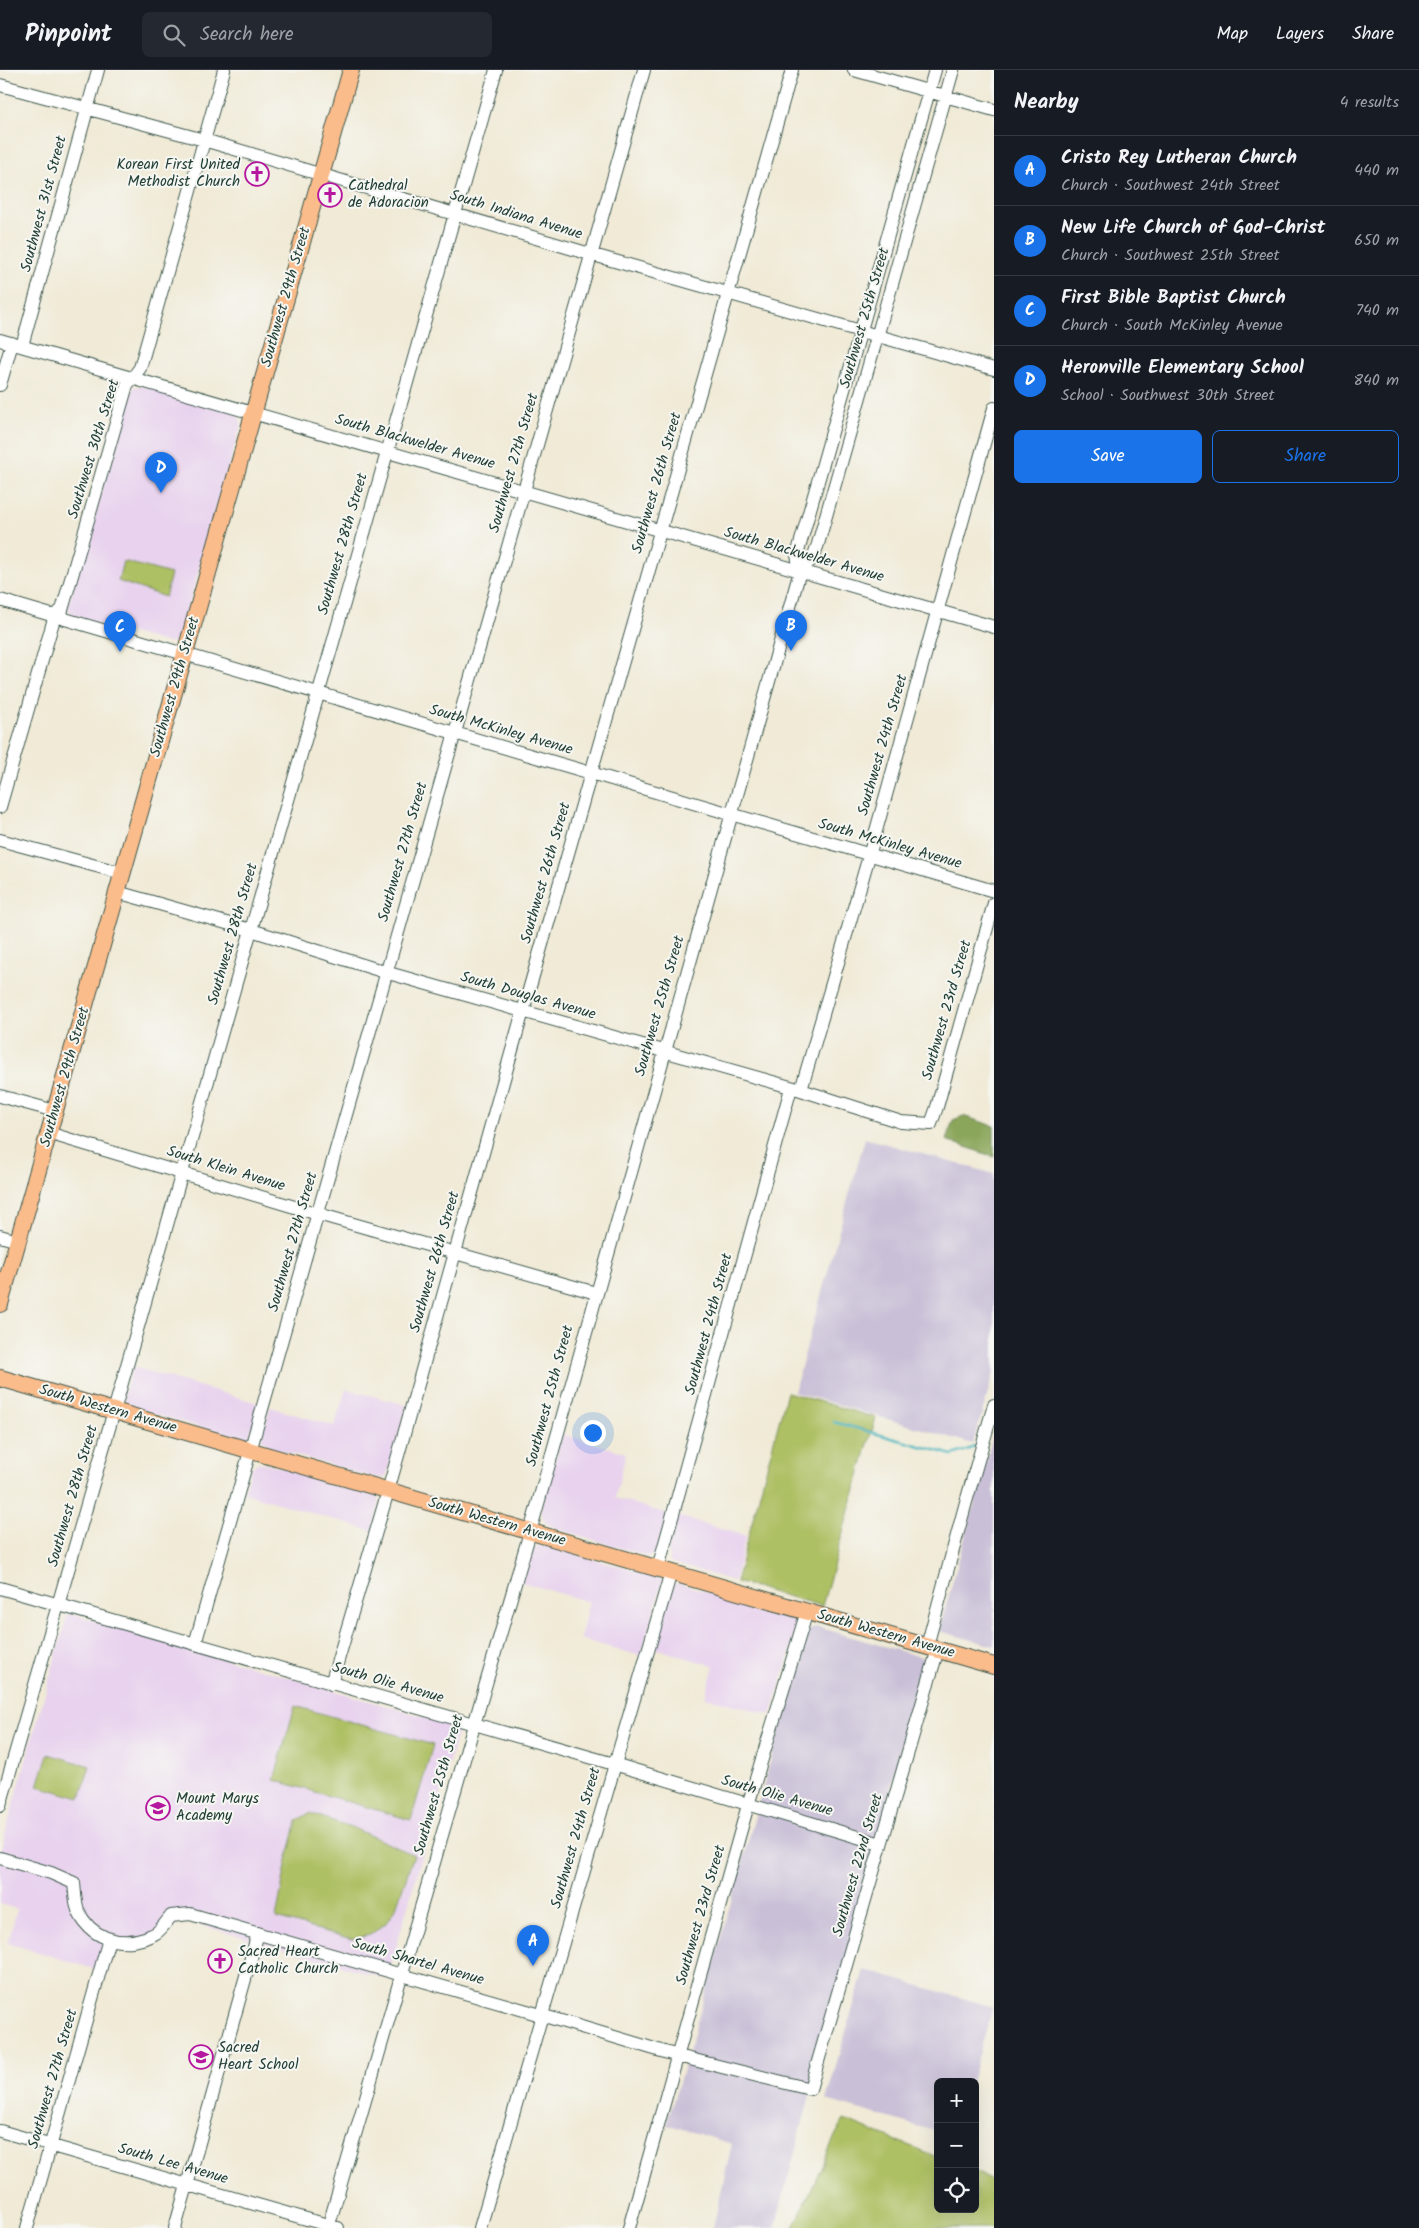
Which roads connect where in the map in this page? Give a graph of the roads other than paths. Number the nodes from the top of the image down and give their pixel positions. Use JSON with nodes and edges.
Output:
{"nodes":[{"id":1,"x":98,"y":70,"type":"edge"},
{"id":2,"x":224,"y":70,"type":"edge"},
{"id":3,"x":350,"y":70,"type":"edge"},
{"id":4,"x":496,"y":70,"type":"edge"},
{"id":5,"x":644,"y":70,"type":"edge"},
{"id":6,"x":792,"y":70,"type":"edge"},
{"id":7,"x":854,"y":70,"type":"edge"},
{"id":8,"x":935,"y":70,"type":"edge"},
{"id":9,"x":953,"y":70,"type":"edge"},
{"id":10,"x":0,"y":85,"type":"edge"},
{"id":11,"x":929,"y":92,"type":"junction"},
{"id":12,"x":945,"y":96,"type":"junction"},
{"id":13,"x":87,"y":110,"type":"junction"},
{"id":14,"x":994,"y":110,"type":"edge"},
{"id":15,"x":204,"y":140,"type":"junction"},
{"id":16,"x":321,"y":174,"type":"junction"},
{"id":17,"x":455,"y":213,"type":"junction"},
{"id":18,"x":590,"y":254,"type":"junction"},
{"id":19,"x":728,"y":294,"type":"junction"},
{"id":20,"x":860,"y":330,"type":"junction"},
{"id":21,"x":877,"y":335,"type":"junction"},
{"id":22,"x":11,"y":343,"type":"edge"},
{"id":23,"x":994,"y":369,"type":"edge"},
{"id":24,"x":132,"y":378,"type":"junction"},
{"id":25,"x":0,"y":385,"type":"edge"},
{"id":26,"x":994,"y":408,"type":"edge"},
{"id":27,"x":253,"y":412,"type":"junction"},
{"id":28,"x":387,"y":451,"type":"junction"},
{"id":29,"x":523,"y":490,"type":"junction"},
{"id":30,"x":660,"y":530,"type":"junction"},
{"id":31,"x":800,"y":571,"type":"junction"},
{"id":32,"x":0,"y":600,"type":"edge"},
{"id":33,"x":938,"y":610,"type":"junction"},
{"id":34,"x":55,"y":615,"type":"junction"},
{"id":35,"x":994,"y":627,"type":"edge"},
{"id":36,"x":185,"y":653,"type":"junction"},
{"id":37,"x":317,"y":694,"type":"junction"},
{"id":38,"x":454,"y":733,"type":"junction"},
{"id":39,"x":592,"y":773,"type":"junction"},
{"id":40,"x":0,"y":807,"type":"edge"},
{"id":41,"x":731,"y":815,"type":"junction"},
{"id":42,"x":1,"y":843,"type":"edge"},
{"id":43,"x":869,"y":856,"type":"junction"},
{"id":44,"x":122,"y":873,"type":"junction"},
{"id":45,"x":994,"y":891,"type":"edge"},
{"id":46,"x":117,"y":892,"type":"junction"},
{"id":47,"x":994,"y":903,"type":"edge"},
{"id":48,"x":251,"y":930,"type":"junction"},
{"id":49,"x":386,"y":972,"type":"junction"},
{"id":50,"x":523,"y":1011,"type":"junction"},
{"id":51,"x":664,"y":1051,"type":"junction"},
{"id":52,"x":796,"y":1089,"type":"junction"},
{"id":53,"x":0,"y":1096,"type":"edge"},
{"id":54,"x":55,"y":1111,"type":"junction"},
{"id":55,"x":931,"y":1124,"type":"joint"},
{"id":56,"x":48,"y":1133,"type":"junction"},
{"id":57,"x":182,"y":1172,"type":"junction"},
{"id":58,"x":318,"y":1214,"type":"junction"},
{"id":59,"x":0,"y":1236,"type":"edge"},
{"id":60,"x":18,"y":1241,"type":"junction"},
{"id":61,"x":454,"y":1253,"type":"junction"},
{"id":62,"x":596,"y":1293,"type":"junction"},
{"id":63,"x":0,"y":1304,"type":"edge"},
{"id":64,"x":0,"y":1378,"type":"edge"},
{"id":65,"x":994,"y":1405,"type":"edge"},
{"id":66,"x":114,"y":1411,"type":"junction"},
{"id":67,"x":252,"y":1451,"type":"junction"},
{"id":68,"x":388,"y":1491,"type":"junction"},
{"id":69,"x":530,"y":1532,"type":"junction"},
{"id":70,"x":664,"y":1570,"type":"junction"},
{"id":71,"x":0,"y":1588,"type":"edge"},
{"id":72,"x":59,"y":1605,"type":"junction"},
{"id":73,"x":807,"y":1611,"type":"junction"},
{"id":74,"x":195,"y":1644,"type":"junction"},
{"id":75,"x":932,"y":1648,"type":"junction"},
{"id":76,"x":994,"y":1666,"type":"edge"},
{"id":77,"x":331,"y":1684,"type":"junction"},
{"id":78,"x":474,"y":1724,"type":"junction"},
{"id":79,"x":614,"y":1764,"type":"junction"},
{"id":80,"x":748,"y":1805,"type":"junction"},
{"id":81,"x":0,"y":1806,"type":"edge"},
{"id":82,"x":881,"y":1844,"type":"junction"},
{"id":83,"x":0,"y":1858,"type":"edge"},
{"id":84,"x":258,"y":1933,"type":"junction"},
{"id":85,"x":109,"y":1939,"type":"junction"},
{"id":86,"x":401,"y":1974,"type":"junction"},
{"id":87,"x":541,"y":2015,"type":"junction"},
{"id":88,"x":678,"y":2056,"type":"junction"},
{"id":89,"x":810,"y":2089,"type":"joint"},
{"id":90,"x":0,"y":2131,"type":"edge"},
{"id":91,"x":51,"y":2145,"type":"junction"},
{"id":92,"x":188,"y":2184,"type":"junction"},
{"id":93,"x":331,"y":2227,"type":"edge"},
{"id":94,"x":27,"y":2228,"type":"edge"},
{"id":95,"x":175,"y":2228,"type":"edge"},
{"id":96,"x":480,"y":2228,"type":"edge"},
{"id":97,"x":629,"y":2228,"type":"edge"}],
"edges":[{"from":1,"to":13,"type":"street","name":"Southwest 31st Street"},
{"from":2,"to":15,"type":"street","name":"Southwest 30th Street"},
{"from":3,"to":16,"type":"main road","name":"Southwest 29th Street"},
{"from":4,"to":17,"type":"street","name":"Southwest 28th Street"},
{"from":5,"to":18,"type":"street","name":"Southwest 27th Street"},
{"from":6,"to":19,"type":"street","name":"Southwest 26th Street"},
{"from":7,"to":11,"type":"street"},
{"from":8,"to":11,"type":"street","name":"Southwest 25th Street"},
{"from":9,"to":12,"type":"street","name":"Southwest 25th Street"},
{"from":10,"to":13,"type":"street","name":"South Indiana Avenue"},
{"from":11,"to":12,"type":"street"},
{"from":11,"to":20,"type":"street","name":"Southwest 25th Street"},
{"from":12,"to":14,"type":"street"},
{"from":12,"to":21,"type":"street","name":"Southwest 25th Street"},
{"from":13,"to":15,"type":"street","name":"South Indiana Avenue"},
{"from":13,"to":22,"type":"street","name":"Southwest 31st Street"},
{"from":15,"to":16,"type":"street","name":"South Indiana Avenue"},
{"from":15,"to":24,"type":"street","name":"Southwest 30th Street"},
{"from":16,"to":17,"type":"street","name":"South Indiana Avenue"},
{"from":16,"to":27,"type":"main road","name":"Southwest 29th Street"},
{"from":17,"to":18,"type":"street","name":"South Indiana Avenue"},
{"from":17,"to":28,"type":"street","name":"Southwest 28th Street"},
{"from":18,"to":19,"type":"street","name":"South Indiana Avenue"},
{"from":18,"to":29,"type":"street","name":"Southwest 27th Street"},
{"from":19,"to":20,"type":"street","name":"South Indiana Avenue"},
{"from":19,"to":30,"type":"street","name":"Southwest 26th Street"},
{"from":20,"to":21,"type":"street","name":"South Indiana Avenue"},
{"from":20,"to":31,"type":"street","name":"Southwest 25th Street"},
{"from":21,"to":23,"type":"street","name":"South Indiana Avenue"},
{"from":21,"to":31,"type":"street","name":"Southwest 25th Street"},
{"from":22,"to":24,"type":"street","name":"South Blackwelder Avenue"},
{"from":22,"to":25,"type":"street","name":"Southwest 31st Street"},
{"from":24,"to":27,"type":"street","name":"South Blackwelder Avenue"},
{"from":24,"to":34,"type":"street","name":"Southwest 30th Street"},
{"from":26,"to":33,"type":"street","name":"Southwest 24th Street"},
{"from":27,"to":28,"type":"street","name":"South Blackwelder Avenue"},
{"from":27,"to":36,"type":"main road","name":"Southwest 29th Street"},
{"from":28,"to":29,"type":"street","name":"South Blackwelder Avenue"},
{"from":28,"to":37,"type":"street","name":"Southwest 28th Street"},
{"from":29,"to":30,"type":"street","name":"South Blackwelder Avenue"},
{"from":29,"to":38,"type":"street","name":"Southwest 27th Street"},
{"from":30,"to":31,"type":"street","name":"South Blackwelder Avenue"},
{"from":30,"to":39,"type":"street","name":"Southwest 26th Street"},
{"from":31,"to":33,"type":"street","name":"South Blackwelder Avenue"},
{"from":31,"to":41,"type":"street","name":"Southwest 25th Street"},
{"from":32,"to":34,"type":"street","name":"South McKinley Avenue"},
{"from":33,"to":35,"type":"street","name":"South Blackwelder Avenue"},
{"from":33,"to":43,"type":"street","name":"Southwest 24th Street"},
{"from":34,"to":36,"type":"street","name":"South McKinley Avenue"},
{"from":34,"to":40,"type":"street","name":"Southwest 30th Street"},
{"from":36,"to":37,"type":"street","name":"South McKinley Avenue"},
{"from":36,"to":44,"type":"main road","name":"Southwest 29th Street"},
{"from":37,"to":38,"type":"street","name":"South McKinley Avenue"},
{"from":37,"to":48,"type":"street","name":"Southwest 28th Street"},
{"from":38,"to":39,"type":"street","name":"South McKinley Avenue"},
{"from":38,"to":49,"type":"street","name":"Southwest 27th Street"},
{"from":39,"to":41,"type":"street","name":"South McKinley Avenue"},
{"from":39,"to":50,"type":"street","name":"Southwest 26th Street"},
{"from":41,"to":43,"type":"street","name":"South McKinley Avenue"},
{"from":41,"to":51,"type":"street","name":"Southwest 25th Street"},
{"from":42,"to":44,"type":"street"},
{"from":43,"to":45,"type":"street","name":"South McKinley Avenue"},
{"from":43,"to":52,"type":"street","name":"Southwest 24th Street"},
{"from":44,"to":46,"type":"main road","name":"Southwest 29th Street"},
{"from":46,"to":48,"type":"street","name":"South Douglas Avenue"},
{"from":46,"to":54,"type":"main road","name":"Southwest 29th Street"},
{"from":47,"to":55,"type":"street","name":"Southwest 23rd Street"},
{"from":48,"to":49,"type":"street","name":"South Douglas Avenue"},
{"from":48,"to":57,"type":"street","name":"Southwest 28th Street"},
{"from":49,"to":50,"type":"street","name":"South Douglas Avenue"},
{"from":49,"to":58,"type":"street","name":"Southwest 27th Street"},
{"from":50,"to":51,"type":"street","name":"South Douglas Avenue"},
{"from":50,"to":61,"type":"street","name":"Southwest 26th Street"},
{"from":51,"to":52,"type":"street","name":"South Douglas Avenue"},
{"from":51,"to":62,"type":"street","name":"Southwest 25th Street"},
{"from":52,"to":55,"type":"street","name":"South Douglas Avenue"},
{"from":52,"to":70,"type":"street","name":"Southwest 24th Street"},
{"from":53,"to":54,"type":"street"},
{"from":54,"to":56,"type":"main road","name":"Southwest 29th Street"},
{"from":56,"to":57,"type":"street","name":"South Klein Avenue"},
{"from":56,"to":60,"type":"main road","name":"Southwest 29th Street"},
{"from":57,"to":58,"type":"street","name":"South Klein Avenue"},
{"from":57,"to":66,"type":"street","name":"Southwest 28th Street"},
{"from":58,"to":61,"type":"street","name":"South Klein Avenue"},
{"from":58,"to":67,"type":"street","name":"Southwest 27th Street"},
{"from":59,"to":60,"type":"street"},
{"from":60,"to":63,"type":"main road","name":"Southwest 29th Street"},
{"from":61,"to":62,"type":"street","name":"South Klein Avenue"},
{"from":61,"to":68,"type":"street","name":"Southwest 26th Street"},
{"from":62,"to":69,"type":"street","name":"Southwest 25th Street"},
{"from":64,"to":66,"type":"main road","name":"South Western Avenue"},
{"from":65,"to":75,"type":"street","name":"Southwest 22nd Street"},
{"from":66,"to":67,"type":"main road","name":"South Western Avenue"},
{"from":66,"to":72,"type":"street","name":"Southwest 28th Street"},
{"from":67,"to":68,"type":"main road","name":"South Western Avenue"},
{"from":67,"to":74,"type":"street","name":"Southwest 27th Street"},
{"from":68,"to":69,"type":"main road","name":"South Western Avenue"},
{"from":68,"to":77,"type":"street","name":"Southwest 26th Street"},
{"from":69,"to":70,"type":"main road","name":"South Western Avenue"},
{"from":69,"to":78,"type":"street","name":"Southwest 25th Street"},
{"from":70,"to":73,"type":"main road","name":"South Western Avenue"},
{"from":70,"to":79,"type":"street","name":"Southwest 24th Street"},
{"from":71,"to":72,"type":"street","name":"South Olie Avenue"},
{"from":72,"to":74,"type":"street","name":"South Olie Avenue"},
{"from":72,"to":81,"type":"street","name":"Southwest 28th Street"},
{"from":73,"to":75,"type":"main road","name":"South Western Avenue"},
{"from":73,"to":80,"type":"street","name":"Southwest 23rd Street"},
{"from":74,"to":77,"type":"street","name":"South Olie Avenue"},
{"from":75,"to":76,"type":"main road","name":"South Western Avenue"},
{"from":75,"to":82,"type":"street","name":"Southwest 22nd Street"},
{"from":77,"to":78,"type":"street","name":"South Olie Avenue"},
{"from":78,"to":79,"type":"street","name":"South Olie Avenue"},
{"from":78,"to":86,"type":"street","name":"Southwest 25th Street"},
{"from":79,"to":80,"type":"street","name":"South Olie Avenue"},
{"from":79,"to":87,"type":"street","name":"Southwest 24th Street"},
{"from":80,"to":82,"type":"street","name":"South Olie Avenue"},
{"from":80,"to":88,"type":"street","name":"Southwest 23rd Street"},
{"from":82,"to":89,"type":"street","name":"Southwest 22nd Street"},
{"from":83,"to":85,"type":"street","name":"South Shartel Avenue"},
{"from":84,"to":85,"type":"street","name":"South Shartel Avenue"},
{"from":84,"to":86,"type":"street","name":"South Shartel Avenue"},
{"from":84,"to":92,"type":"street"},
{"from":85,"to":91,"type":"street","name":"Southwest 27th Street"},
{"from":86,"to":87,"type":"street","name":"South Shartel Avenue"},
{"from":86,"to":93,"type":"street","name":"Southwest 25th Street"},
{"from":87,"to":88,"type":"street","name":"South Shartel Avenue"},
{"from":87,"to":96,"type":"street","name":"Southwest 24th Street"},
{"from":88,"to":89,"type":"street","name":"South Shartel Avenue"},
{"from":88,"to":97,"type":"street","name":"Southwest 23rd Street"},
{"from":90,"to":91,"type":"street","name":"South Lee Avenue"},
{"from":91,"to":92,"type":"street","name":"South Lee Avenue"},
{"from":91,"to":94,"type":"street","name":"Southwest 27th Street"},
{"from":92,"to":93,"type":"street","name":"South Lee Avenue"},
{"from":92,"to":95,"type":"street"}]}
